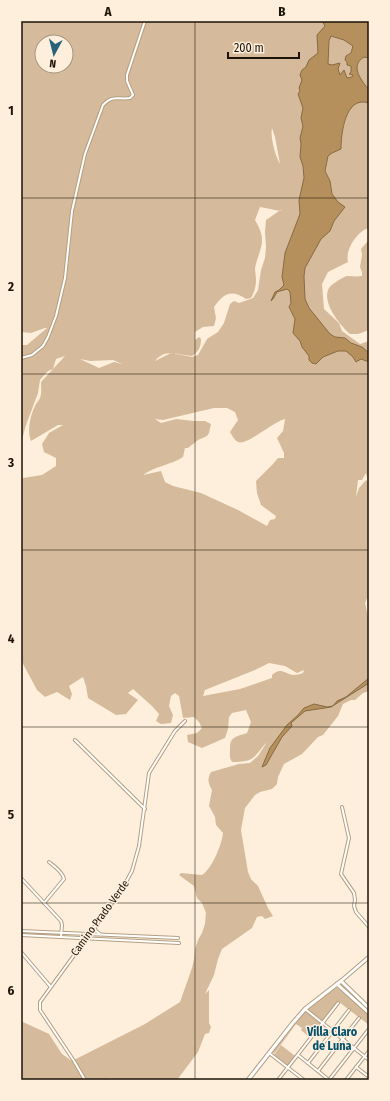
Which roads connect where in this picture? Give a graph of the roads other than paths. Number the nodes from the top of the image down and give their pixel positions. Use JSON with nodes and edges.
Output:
{"nodes":[{"id":1,"x":145,"y":21,"type":"edge"},
{"id":2,"x":21,"y":358,"type":"edge"},
{"id":3,"x":185,"y":721,"type":"dead end"},
{"id":4,"x":75,"y":740,"type":"dead end"},
{"id":5,"x":342,"y":807,"type":"dead end"},
{"id":6,"x":145,"y":809,"type":"junction"},
{"id":7,"x":49,"y":862,"type":"dead end"},
{"id":8,"x":21,"y":878,"type":"edge"},
{"id":9,"x":44,"y":903,"type":"junction"},
{"id":10,"x":94,"y":927,"type":"junction"},
{"id":11,"x":369,"y":928,"type":"edge"},
{"id":12,"x":21,"y":931,"type":"edge"},
{"id":13,"x":62,"y":933,"type":"junction"},
{"id":14,"x":89,"y":934,"type":"junction"},
{"id":15,"x":101,"y":934,"type":"junction"},
{"id":16,"x":21,"y":935,"type":"edge"},
{"id":17,"x":129,"y":936,"type":"junction"},
{"id":18,"x":61,"y":937,"type":"junction"},
{"id":19,"x":79,"y":938,"type":"junction"},
{"id":20,"x":86,"y":938,"type":"junction"},
{"id":21,"x":178,"y":938,"type":"dead end"},
{"id":22,"x":129,"y":940,"type":"junction"},
{"id":23,"x":179,"y":943,"type":"dead end"},
{"id":24,"x":81,"y":944,"type":"junction"},
{"id":25,"x":21,"y":952,"type":"edge"},
{"id":26,"x":369,"y":957,"type":"edge"},
{"id":27,"x":341,"y":981,"type":"junction"},
{"id":28,"x":338,"y":984,"type":"junction"},
{"id":29,"x":50,"y":986,"type":"junction"},
{"id":30,"x":338,"y":1003,"type":"dead end"},
{"id":31,"x":369,"y":1008,"type":"edge"},
{"id":32,"x":305,"y":1009,"type":"junction"},
{"id":33,"x":349,"y":1010,"type":"dead end"},
{"id":34,"x":369,"y":1013,"type":"edge"},
{"id":35,"x":359,"y":1018,"type":"dead end"},
{"id":36,"x":322,"y":1022,"type":"junction"},
{"id":37,"x":369,"y":1029,"type":"edge"},
{"id":38,"x":333,"y":1031,"type":"junction"},
{"id":39,"x":343,"y":1039,"type":"junction"},
{"id":40,"x":354,"y":1048,"type":"junction"},
{"id":41,"x":369,"y":1051,"type":"edge"},
{"id":42,"x":269,"y":1053,"type":"junction"},
{"id":43,"x":298,"y":1055,"type":"junction"},
{"id":44,"x":364,"y":1056,"type":"junction"},
{"id":45,"x":369,"y":1060,"type":"edge"},
{"id":46,"x":308,"y":1063,"type":"junction"},
{"id":47,"x":356,"y":1067,"type":"junction"},
{"id":48,"x":288,"y":1068,"type":"junction"},
{"id":49,"x":318,"y":1071,"type":"junction"},
{"id":50,"x":348,"y":1077,"type":"junction"},
{"id":51,"x":369,"y":1078,"type":"edge"},
{"id":52,"x":86,"y":1080,"type":"edge"},
{"id":53,"x":248,"y":1080,"type":"edge"},
{"id":54,"x":279,"y":1080,"type":"edge"},
{"id":55,"x":304,"y":1080,"type":"edge"},
{"id":56,"x":329,"y":1080,"type":"edge"},
{"id":57,"x":346,"y":1080,"type":"edge"},
{"id":58,"x":352,"y":1080,"type":"edge"}],
"edges":[{"from":1,"to":2,"type":"street"},
{"from":3,"to":6,"type":"street","name":"Camino Prado Verde"},
{"from":4,"to":6,"type":"street"},
{"from":5,"to":11,"type":"street"},
{"from":6,"to":10,"type":"street","name":"Camino Prado Verde"},
{"from":7,"to":9,"type":"street"},
{"from":8,"to":9,"type":"street"},
{"from":9,"to":13,"type":"street"},
{"from":10,"to":14,"type":"street","name":"Camino Prado Verde"},
{"from":10,"to":15,"type":"street"},
{"from":12,"to":13,"type":"street"},
{"from":13,"to":14,"type":"street"},
{"from":13,"to":18,"type":"street"},
{"from":14,"to":15,"type":"street"},
{"from":14,"to":20,"type":"street","name":"Camino Prado Verde"},
{"from":15,"to":17,"type":"street"},
{"from":16,"to":18,"type":"street"},
{"from":17,"to":21,"type":"street"},
{"from":17,"to":22,"type":"street"},
{"from":18,"to":19,"type":"street"},
{"from":19,"to":20,"type":"street"},
{"from":19,"to":24,"type":"street"},
{"from":20,"to":22,"type":"street"},
{"from":20,"to":24,"type":"street","name":"Camino Prado Verde"},
{"from":22,"to":23,"type":"street"},
{"from":24,"to":29,"type":"street","name":"Camino Prado Verde"},
{"from":25,"to":29,"type":"street"},
{"from":26,"to":27,"type":"street"},
{"from":27,"to":28,"type":"main road"},
{"from":27,"to":31,"type":"main road"},
{"from":28,"to":32,"type":"main road"},
{"from":28,"to":34,"type":"main road"},
{"from":29,"to":52,"type":"street","name":"Camino Prado Verde"},
{"from":30,"to":36,"type":"street"},
{"from":32,"to":36,"type":"street"},
{"from":32,"to":42,"type":"main road"},
{"from":33,"to":38,"type":"street"},
{"from":35,"to":39,"type":"street"},
{"from":36,"to":38,"type":"street"},
{"from":36,"to":43,"type":"street"},
{"from":37,"to":40,"type":"street"},
{"from":38,"to":39,"type":"street"},
{"from":38,"to":46,"type":"street"},
{"from":39,"to":40,"type":"street"},
{"from":39,"to":49,"type":"street"},
{"from":40,"to":44,"type":"street"},
{"from":40,"to":56,"type":"street"},
{"from":41,"to":44,"type":"street"},
{"from":42,"to":48,"type":"street"},
{"from":42,"to":53,"type":"main road"},
{"from":43,"to":46,"type":"street"},
{"from":43,"to":48,"type":"street"},
{"from":44,"to":45,"type":"street"},
{"from":44,"to":47,"type":"street"},
{"from":46,"to":49,"type":"street"},
{"from":47,"to":50,"type":"street"},
{"from":47,"to":51,"type":"street"},
{"from":48,"to":54,"type":"street"},
{"from":48,"to":55,"type":"street"},
{"from":49,"to":56,"type":"street"},
{"from":50,"to":57,"type":"street"},
{"from":50,"to":58,"type":"street"}]}
